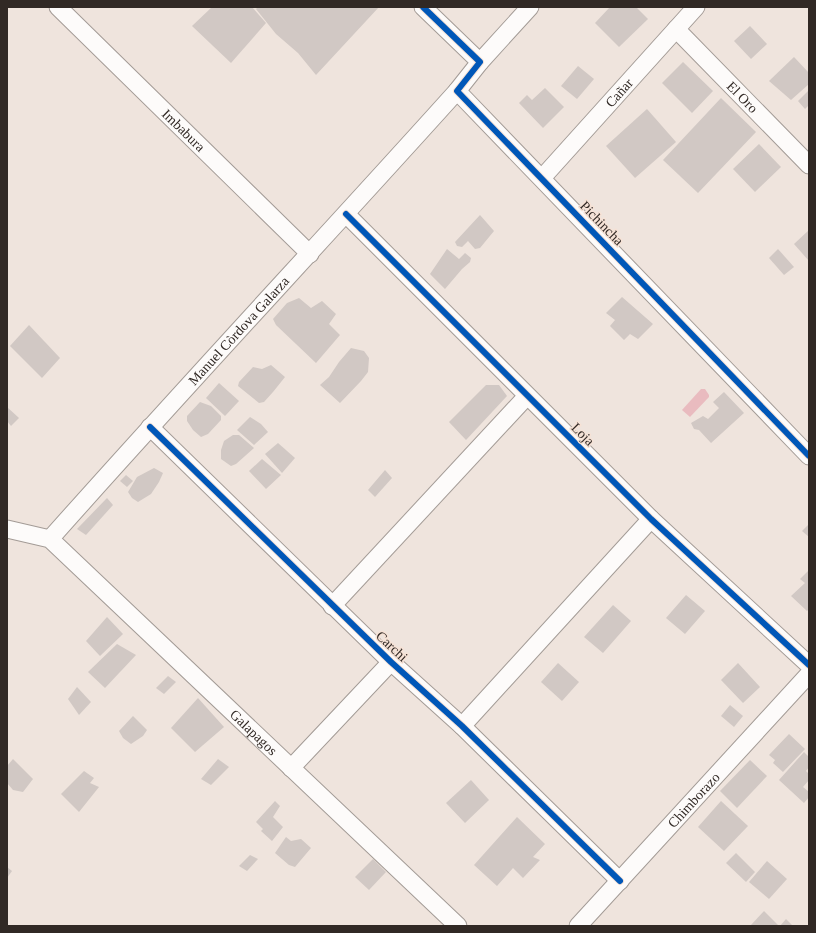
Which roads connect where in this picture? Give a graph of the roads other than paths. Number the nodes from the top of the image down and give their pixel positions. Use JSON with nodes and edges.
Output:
{"nodes":[{"id":1,"x":58,"y":7,"type":"edge"},
{"id":2,"x":423,"y":7,"type":"edge"},
{"id":3,"x":530,"y":7,"type":"edge"},
{"id":4,"x":696,"y":7,"type":"edge"},
{"id":5,"x":676,"y":29,"type":"junction"},
{"id":6,"x":480,"y":62,"type":"junction"},
{"id":7,"x":457,"y":91,"type":"junction"},
{"id":8,"x":809,"y":164,"type":"edge"},
{"id":9,"x":542,"y":178,"type":"junction"},
{"id":10,"x":346,"y":214,"type":"junction"},
{"id":11,"x":310,"y":254,"type":"junction"},
{"id":12,"x":527,"y":396,"type":"junction"},
{"id":13,"x":150,"y":427,"type":"junction"},
{"id":14,"x":809,"y":456,"type":"edge"},
{"id":15,"x":651,"y":519,"type":"junction"},
{"id":16,"x":7,"y":529,"type":"edge"},
{"id":17,"x":50,"y":539,"type":"junction"},
{"id":18,"x":332,"y":606,"type":"junction"},
{"id":19,"x":391,"y":662,"type":"junction"},
{"id":20,"x":809,"y":665,"type":"edge"},
{"id":21,"x":809,"y":674,"type":"edge"},
{"id":22,"x":462,"y":726,"type":"junction"},
{"id":23,"x":291,"y":768,"type":"junction"},
{"id":24,"x":620,"y":881,"type":"junction"},
{"id":25,"x":458,"y":926,"type":"edge"},
{"id":26,"x":578,"y":926,"type":"edge"}],
"edges":[{"from":1,"to":11,"type":"street","name":"Imbabura"},
{"from":2,"to":6,"type":"street"},
{"from":3,"to":6,"type":"street"},
{"from":4,"to":5,"type":"street","name":"Cañar"},
{"from":5,"to":8,"type":"street","name":"El Oro"},
{"from":5,"to":9,"type":"street","name":"Cañar"},
{"from":6,"to":7,"type":"street"},
{"from":7,"to":9,"type":"street","name":"Pichincha"},
{"from":7,"to":10,"type":"street","name":"Manuel Còrdova Galarza"},
{"from":9,"to":14,"type":"street","name":"Pichincha"},
{"from":10,"to":11,"type":"street","name":"Manuel Còrdova Galarza"},
{"from":10,"to":12,"type":"street","name":"Loja"},
{"from":11,"to":13,"type":"street","name":"Manuel Còrdova Galarza"},
{"from":12,"to":15,"type":"street","name":"Loja"},
{"from":12,"to":18,"type":"street"},
{"from":13,"to":17,"type":"street","name":"Manuel Còrdova Galarza"},
{"from":13,"to":18,"type":"street","name":"Carchi"},
{"from":15,"to":20,"type":"street","name":"Loja"},
{"from":15,"to":22,"type":"street"},
{"from":16,"to":17,"type":"street"},
{"from":17,"to":23,"type":"street","name":"Galapagos"},
{"from":18,"to":19,"type":"street","name":"Carchi"},
{"from":19,"to":22,"type":"street","name":"Carchi"},
{"from":19,"to":23,"type":"street"},
{"from":21,"to":24,"type":"street","name":"Chimborazo"},
{"from":22,"to":24,"type":"street","name":"Carchi"},
{"from":23,"to":25,"type":"street","name":"Galapagos"},
{"from":24,"to":26,"type":"street","name":"Chimborazo"}]}
